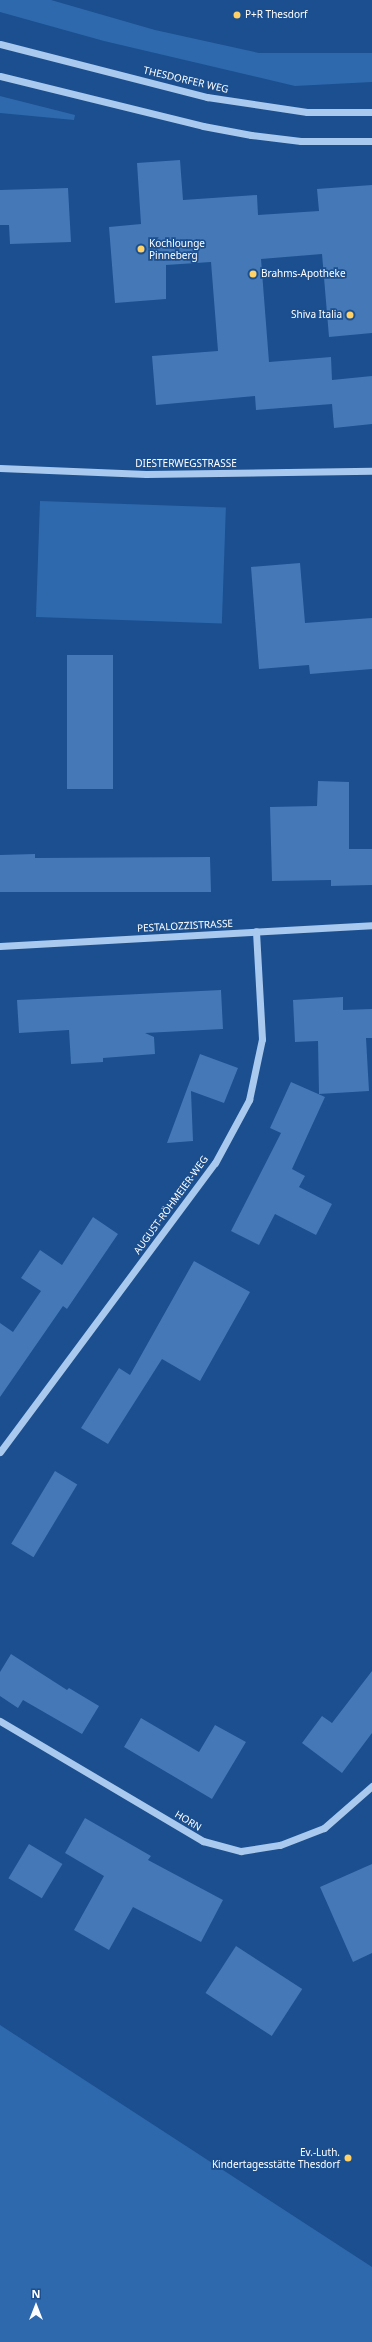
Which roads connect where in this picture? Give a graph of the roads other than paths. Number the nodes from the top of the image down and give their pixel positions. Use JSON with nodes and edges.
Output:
{"nodes":[{"id":1,"x":0,"y":44,"type":"edge"},
{"id":2,"x":0,"y":76,"type":"edge"},
{"id":3,"x":372,"y":112,"type":"edge"},
{"id":4,"x":372,"y":141,"type":"edge"},
{"id":5,"x":0,"y":468,"type":"edge"},
{"id":6,"x":372,"y":471,"type":"edge"},
{"id":7,"x":372,"y":925,"type":"edge"},
{"id":8,"x":256,"y":931,"type":"junction"},
{"id":9,"x":0,"y":946,"type":"edge"},
{"id":10,"x":0,"y":1452,"type":"edge"},
{"id":11,"x":0,"y":1720,"type":"edge"},
{"id":12,"x":372,"y":1786,"type":"edge"}],
"edges":[{"from":1,"to":3,"type":"street","name":"THESDORFER WEG"},
{"from":2,"to":4,"type":"street"},
{"from":5,"to":6,"type":"street","name":"DIESTERWEGSTRASSE"},
{"from":7,"to":8,"type":"street","name":"PESTALOZZISTRASSE"},
{"from":8,"to":9,"type":"street","name":"PESTALOZZISTRASSE"},
{"from":8,"to":10,"type":"street","name":"AUGUST-RÖHMEIER-WEG"},
{"from":11,"to":12,"type":"street","name":"HORN"}]}
